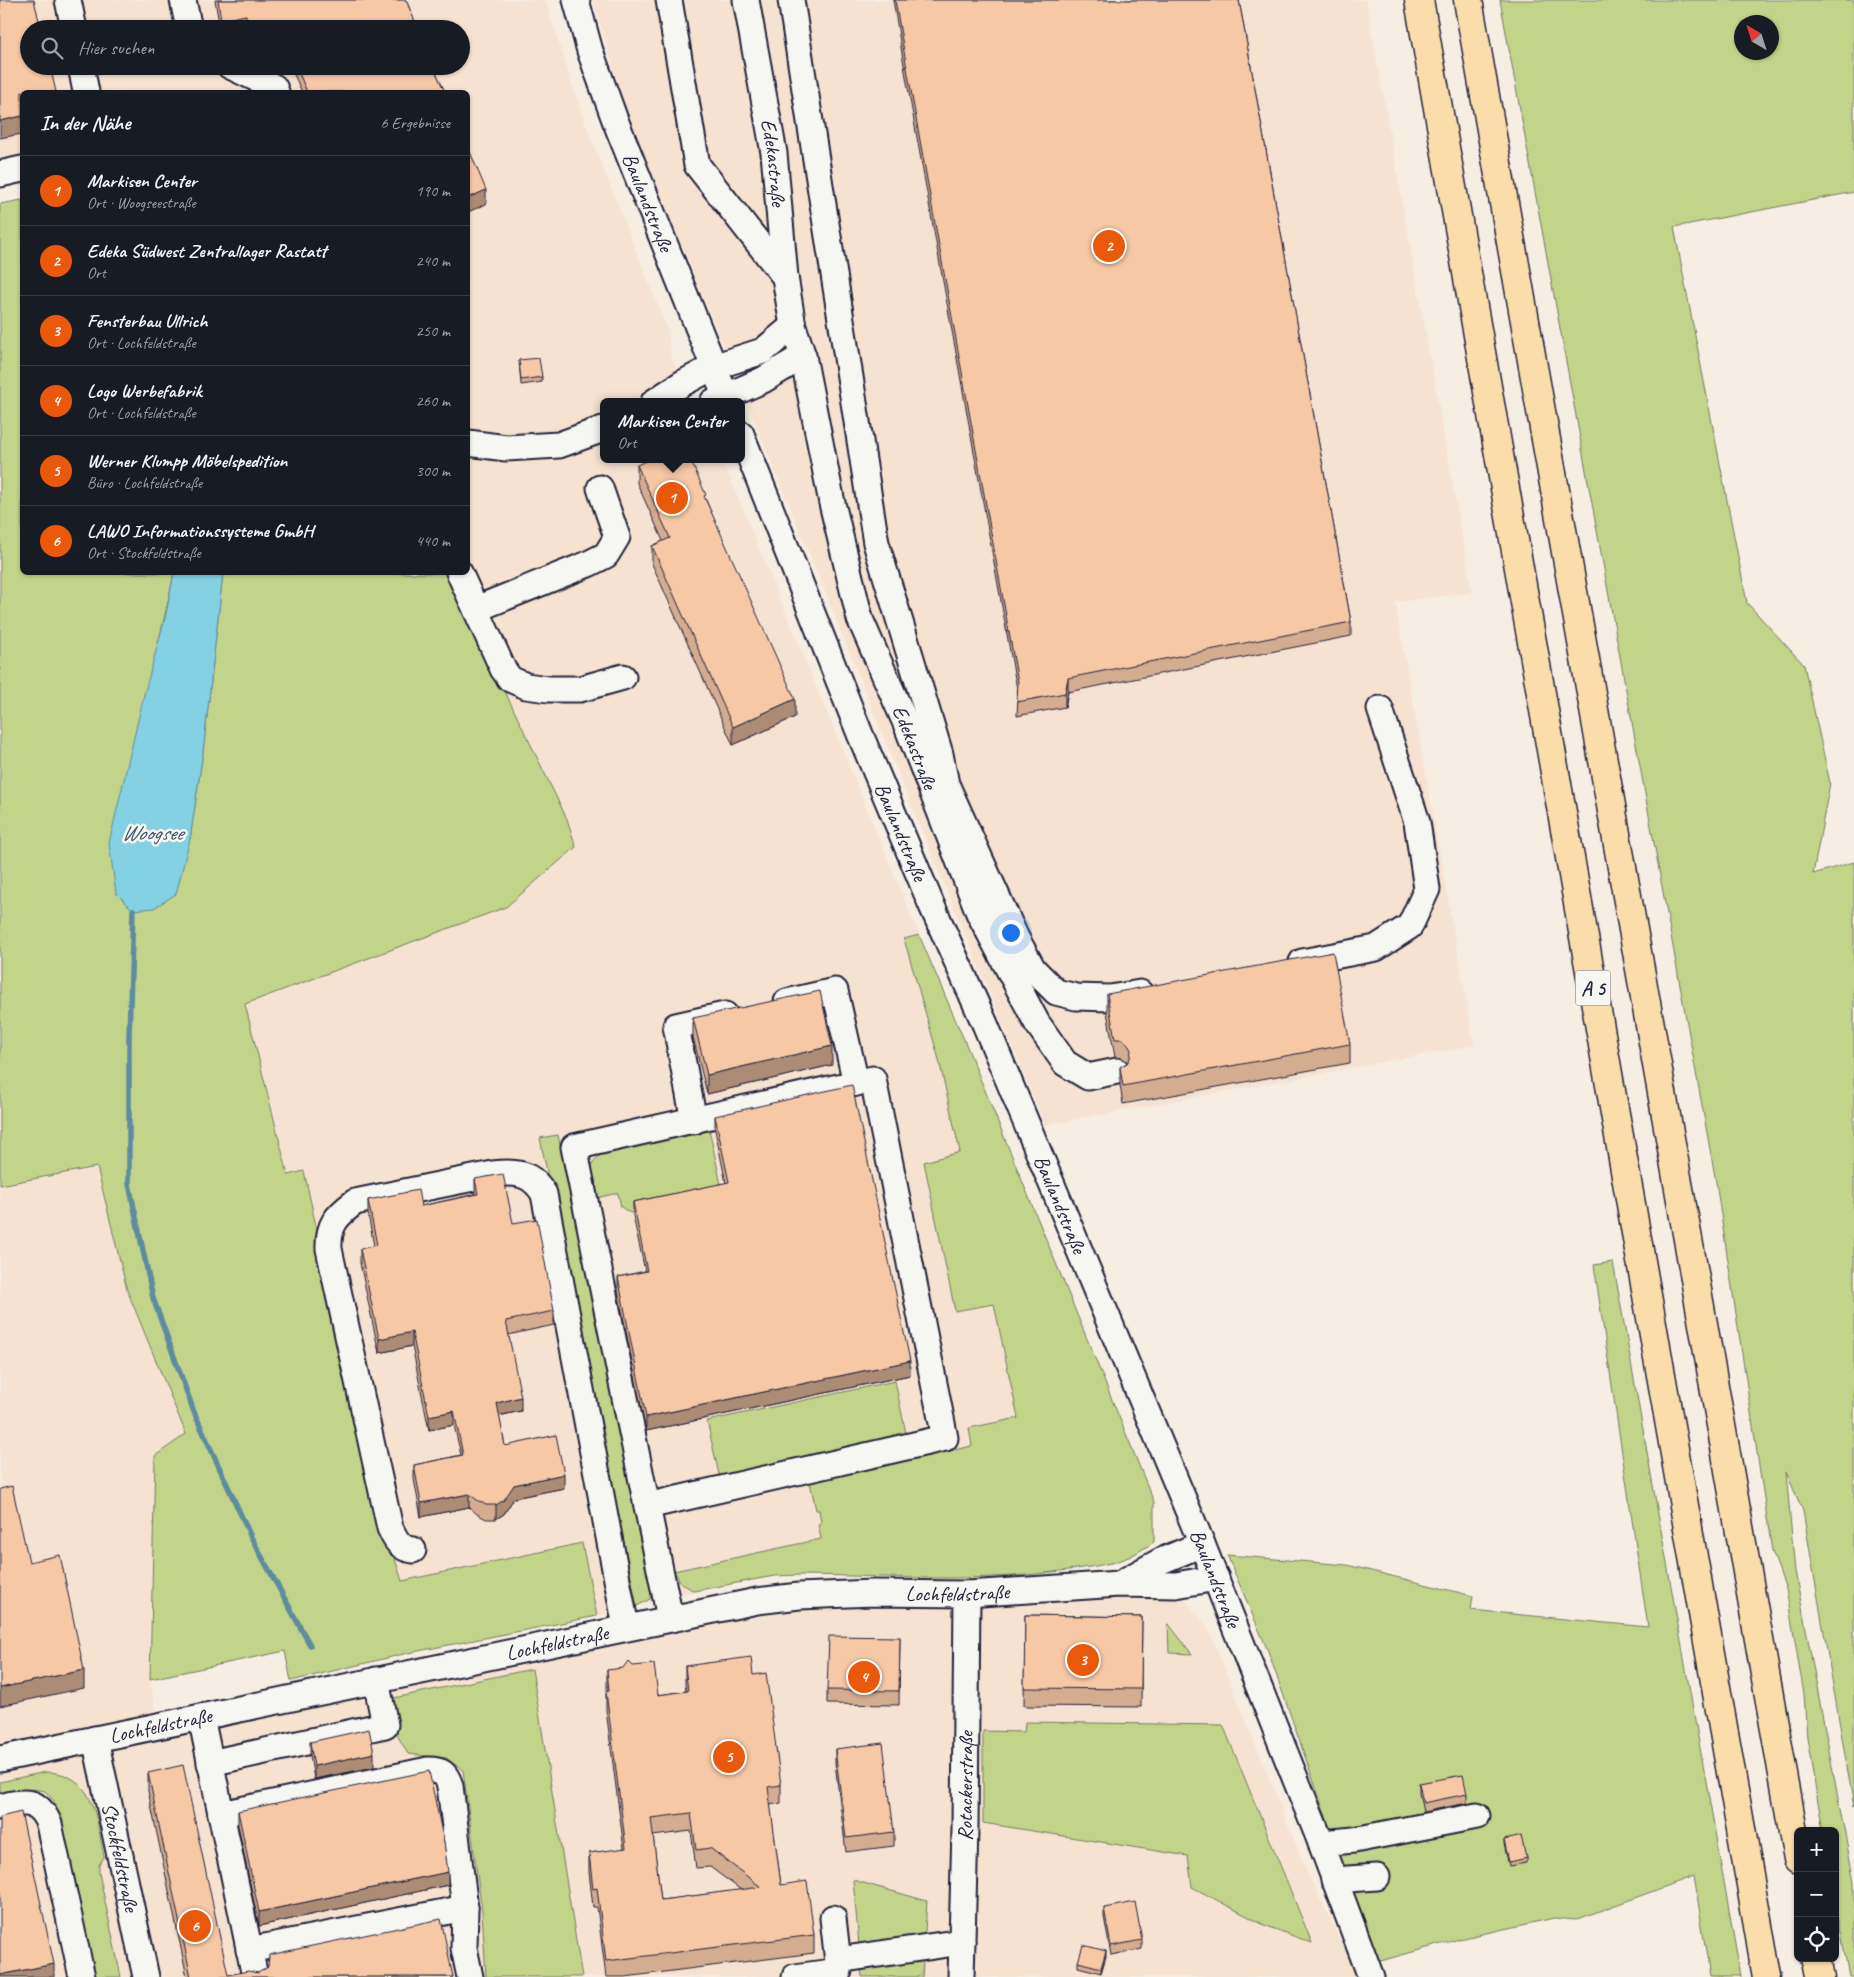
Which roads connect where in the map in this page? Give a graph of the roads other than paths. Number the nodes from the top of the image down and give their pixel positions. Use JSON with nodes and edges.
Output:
{"nodes":[{"id":1,"x":68,"y":0,"type":"edge"},
{"id":2,"x":183,"y":0,"type":"edge"},
{"id":3,"x":576,"y":0,"type":"edge"},
{"id":4,"x":669,"y":0,"type":"edge"},
{"id":5,"x":746,"y":0,"type":"edge"},
{"id":6,"x":791,"y":0,"type":"edge"},
{"id":7,"x":1418,"y":0,"type":"edge"},
{"id":8,"x":1468,"y":0,"type":"edge"},
{"id":9,"x":72,"y":20,"type":"edge"},
{"id":10,"x":187,"y":20,"type":"edge"},
{"id":11,"x":83,"y":75,"type":"edge"},
{"id":12,"x":249,"y":75,"type":"edge"},
{"id":13,"x":86,"y":90,"type":"edge"},
{"id":14,"x":275,"y":90,"type":"edge"},
{"id":15,"x":20,"y":169,"type":"edge"},
{"id":16,"x":0,"y":174,"type":"edge"},
{"id":17,"x":785,"y":278,"type":"junction"},
{"id":18,"x":793,"y":326,"type":"junction"},
{"id":19,"x":803,"y":356,"type":"junction"},
{"id":20,"x":713,"y":367,"type":"junction"},
{"id":21,"x":660,"y":398,"type":"edge"},
{"id":22,"x":721,"y":398,"type":"edge"},
{"id":23,"x":726,"y":398,"type":"edge"},
{"id":24,"x":600,"y":430,"type":"edge"},
{"id":25,"x":470,"y":442,"type":"edge"},
{"id":26,"x":745,"y":444,"type":"edge"},
{"id":27,"x":600,"y":488,"type":"dead end"},
{"id":28,"x":460,"y":575,"type":"edge"},
{"id":29,"x":476,"y":609,"type":"junction"},
{"id":30,"x":623,"y":678,"type":"dead end"},
{"id":31,"x":1380,"y":709,"type":"dead end"},
{"id":32,"x":1281,"y":966,"type":"edge"},
{"id":33,"x":1166,"y":988,"type":"edge"},
{"id":34,"x":1117,"y":1071,"type":"dead end"},
{"id":35,"x":856,"y":1083,"type":"junction"},
{"id":36,"x":694,"y":1121,"type":"junction"},
{"id":37,"x":647,"y":1506,"type":"junction"},
{"id":38,"x":1202,"y":1544,"type":"junction"},
{"id":39,"x":413,"y":1550,"type":"dead end"},
{"id":40,"x":1216,"y":1578,"type":"junction"},
{"id":41,"x":1119,"y":1584,"type":"junction"},
{"id":42,"x":967,"y":1594,"type":"junction"},
{"id":43,"x":667,"y":1626,"type":"junction"},
{"id":44,"x":626,"y":1627,"type":"junction"},
{"id":45,"x":376,"y":1680,"type":"junction"},
{"id":46,"x":200,"y":1717,"type":"junction"},
{"id":47,"x":95,"y":1739,"type":"junction"},
{"id":48,"x":0,"y":1759,"type":"edge"},
{"id":49,"x":210,"y":1763,"type":"junction"},
{"id":50,"x":0,"y":1806,"type":"edge"},
{"id":51,"x":221,"y":1814,"type":"junction"},
{"id":52,"x":1477,"y":1816,"type":"dead end"},
{"id":53,"x":1794,"y":1836,"type":"edge"},
{"id":54,"x":1321,"y":1843,"type":"junction"},
{"id":55,"x":1377,"y":1877,"type":"dead end"},
{"id":56,"x":1334,"y":1880,"type":"junction"},
{"id":57,"x":465,"y":1908,"type":"junction"},
{"id":58,"x":833,"y":1918,"type":"dead end"},
{"id":59,"x":962,"y":1942,"type":"junction"},
{"id":60,"x":250,"y":1950,"type":"junction"},
{"id":61,"x":1816,"y":1962,"type":"edge"},
{"id":62,"x":839,"y":1970,"type":"edge"},
{"id":63,"x":82,"y":1977,"type":"edge"},
{"id":64,"x":146,"y":1977,"type":"edge"},
{"id":65,"x":255,"y":1977,"type":"edge"},
{"id":66,"x":470,"y":1977,"type":"edge"},
{"id":67,"x":795,"y":1977,"type":"edge"},
{"id":68,"x":961,"y":1977,"type":"edge"},
{"id":69,"x":1370,"y":1977,"type":"edge"},
{"id":70,"x":1767,"y":1977,"type":"edge"},
{"id":71,"x":1819,"y":1977,"type":"edge"}],
"edges":[{"from":1,"to":9,"type":"street"},
{"from":2,"to":10,"type":"street"},
{"from":3,"to":20,"type":"street","name":"Baulandstraße"},
{"from":4,"to":17,"type":"street"},
{"from":5,"to":17,"type":"street","name":"Edekastraße"},
{"from":6,"to":33,"type":"street"},
{"from":7,"to":70,"type":"highway","number":"A 5"},
{"from":8,"to":53,"type":"highway","number":"A 5"},
{"from":11,"to":13,"type":"street"},
{"from":12,"to":14,"type":"street"},
{"from":15,"to":16,"type":"street"},
{"from":17,"to":18,"type":"street","name":"Edekastraße"},
{"from":18,"to":19,"type":"street","name":"Edekastraße"},
{"from":18,"to":20,"type":"street"},
{"from":19,"to":23,"type":"street"},
{"from":19,"to":34,"type":"street","name":"Edekastraße"},
{"from":20,"to":21,"type":"street"},
{"from":20,"to":22,"type":"street","name":"Baulandstraße"},
{"from":24,"to":25,"type":"street"},
{"from":26,"to":38,"type":"street","name":"Baulandstraße"},
{"from":27,"to":29,"type":"street"},
{"from":28,"to":29,"type":"street"},
{"from":29,"to":30,"type":"street"},
{"from":31,"to":32,"type":"street"},
{"from":35,"to":36,"type":"street"},
{"from":35,"to":36,"type":"street"},
{"from":35,"to":37,"type":"street"},
{"from":36,"to":37,"type":"street"},
{"from":37,"to":43,"type":"street"},
{"from":38,"to":40,"type":"street","name":"Baulandstraße"},
{"from":38,"to":41,"type":"street","name":"Lochfeldstraße"},
{"from":39,"to":44,"type":"street"},
{"from":40,"to":41,"type":"street","name":"Lochfeldstraße"},
{"from":40,"to":54,"type":"street","name":"Baulandstraße"},
{"from":41,"to":42,"type":"street","name":"Lochfeldstraße"},
{"from":42,"to":43,"type":"street","name":"Lochfeldstraße"},
{"from":42,"to":59,"type":"street","name":"Rotackerstraße"},
{"from":43,"to":44,"type":"street","name":"Lochfeldstraße"},
{"from":44,"to":45,"type":"street","name":"Lochfeldstraße"},
{"from":45,"to":46,"type":"street","name":"Lochfeldstraße"},
{"from":45,"to":49,"type":"street"},
{"from":46,"to":47,"type":"street","name":"Lochfeldstraße"},
{"from":46,"to":49,"type":"street"},
{"from":47,"to":48,"type":"street","name":"Lochfeldstraße"},
{"from":47,"to":64,"type":"street","name":"Stockfeldstraße"},
{"from":49,"to":51,"type":"street"},
{"from":50,"to":63,"type":"street"},
{"from":51,"to":57,"type":"street"},
{"from":51,"to":60,"type":"street"},
{"from":52,"to":54,"type":"street"},
{"from":54,"to":56,"type":"street","name":"Baulandstraße"},
{"from":55,"to":56,"type":"street"},
{"from":56,"to":69,"type":"street","name":"Baulandstraße"},
{"from":57,"to":60,"type":"street"},
{"from":57,"to":66,"type":"street"},
{"from":58,"to":62,"type":"street"},
{"from":59,"to":62,"type":"street"},
{"from":59,"to":68,"type":"street","name":"Rotackerstraße"},
{"from":60,"to":65,"type":"street"},
{"from":61,"to":71,"type":"highway"},
{"from":62,"to":67,"type":"street"}]}
